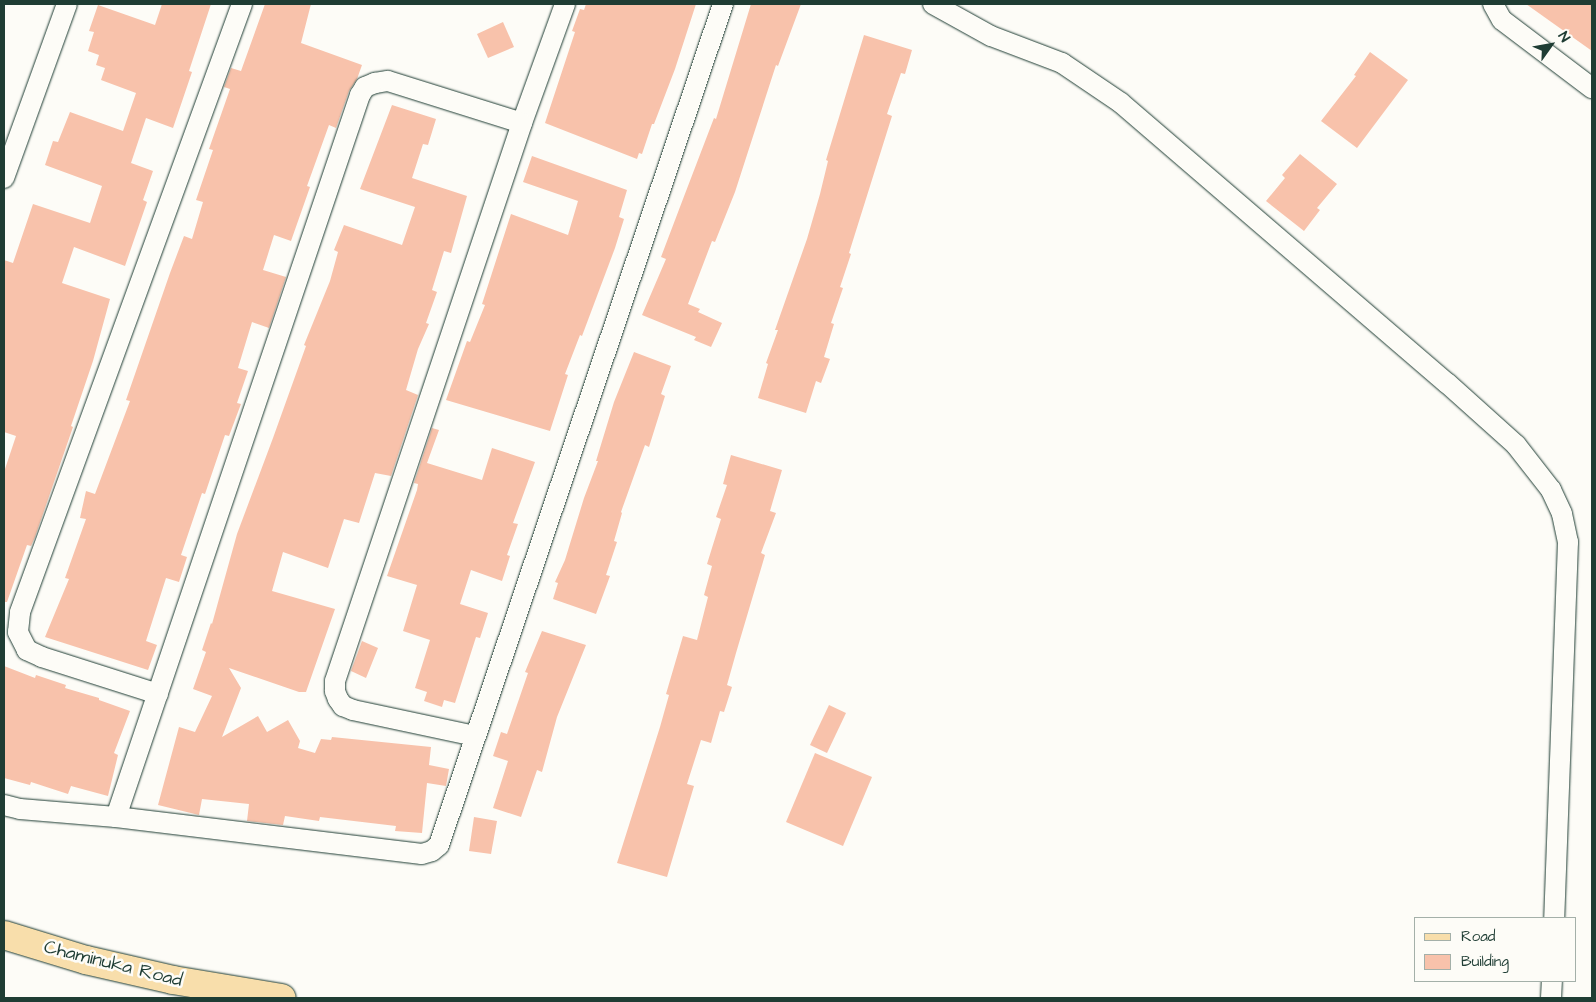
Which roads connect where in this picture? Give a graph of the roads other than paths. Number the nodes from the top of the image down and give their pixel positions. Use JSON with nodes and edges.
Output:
{"nodes":[{"id":1,"x":67,"y":4,"type":"edge"},
{"id":2,"x":242,"y":4,"type":"edge"},
{"id":3,"x":565,"y":4,"type":"edge"},
{"id":4,"x":723,"y":4,"type":"edge"},
{"id":5,"x":933,"y":4,"type":"edge"},
{"id":6,"x":1493,"y":4,"type":"edge"},
{"id":7,"x":1592,"y":88,"type":"edge"},
{"id":8,"x":522,"y":123,"type":"junction"},
{"id":9,"x":4,"y":178,"type":"edge"},
{"id":10,"x":158,"y":694,"type":"junction"},
{"id":11,"x":475,"y":736,"type":"junction"},
{"id":12,"x":4,"y":805,"type":"edge"},
{"id":13,"x":116,"y":817,"type":"junction"},
{"id":14,"x":1554,"y":917,"type":"edge"},
{"id":15,"x":4,"y":936,"type":"edge"},
{"id":16,"x":1552,"y":982,"type":"edge"},
{"id":17,"x":282,"y":998,"type":"edge"},
{"id":18,"x":1551,"y":998,"type":"edge"}],
"edges":[{"from":1,"to":9,"type":"street"},
{"from":2,"to":10,"type":"street"},
{"from":3,"to":8,"type":"street"},
{"from":4,"to":11,"type":"street"},
{"from":5,"to":14,"type":"street"},
{"from":6,"to":7,"type":"street"},
{"from":8,"to":10,"type":"street"},
{"from":8,"to":11,"type":"street"},
{"from":10,"to":13,"type":"street"},
{"from":11,"to":13,"type":"street"},
{"from":12,"to":13,"type":"street"},
{"from":15,"to":17,"type":"main road","name":"Chaminuka Road"},
{"from":16,"to":18,"type":"street"}]}
